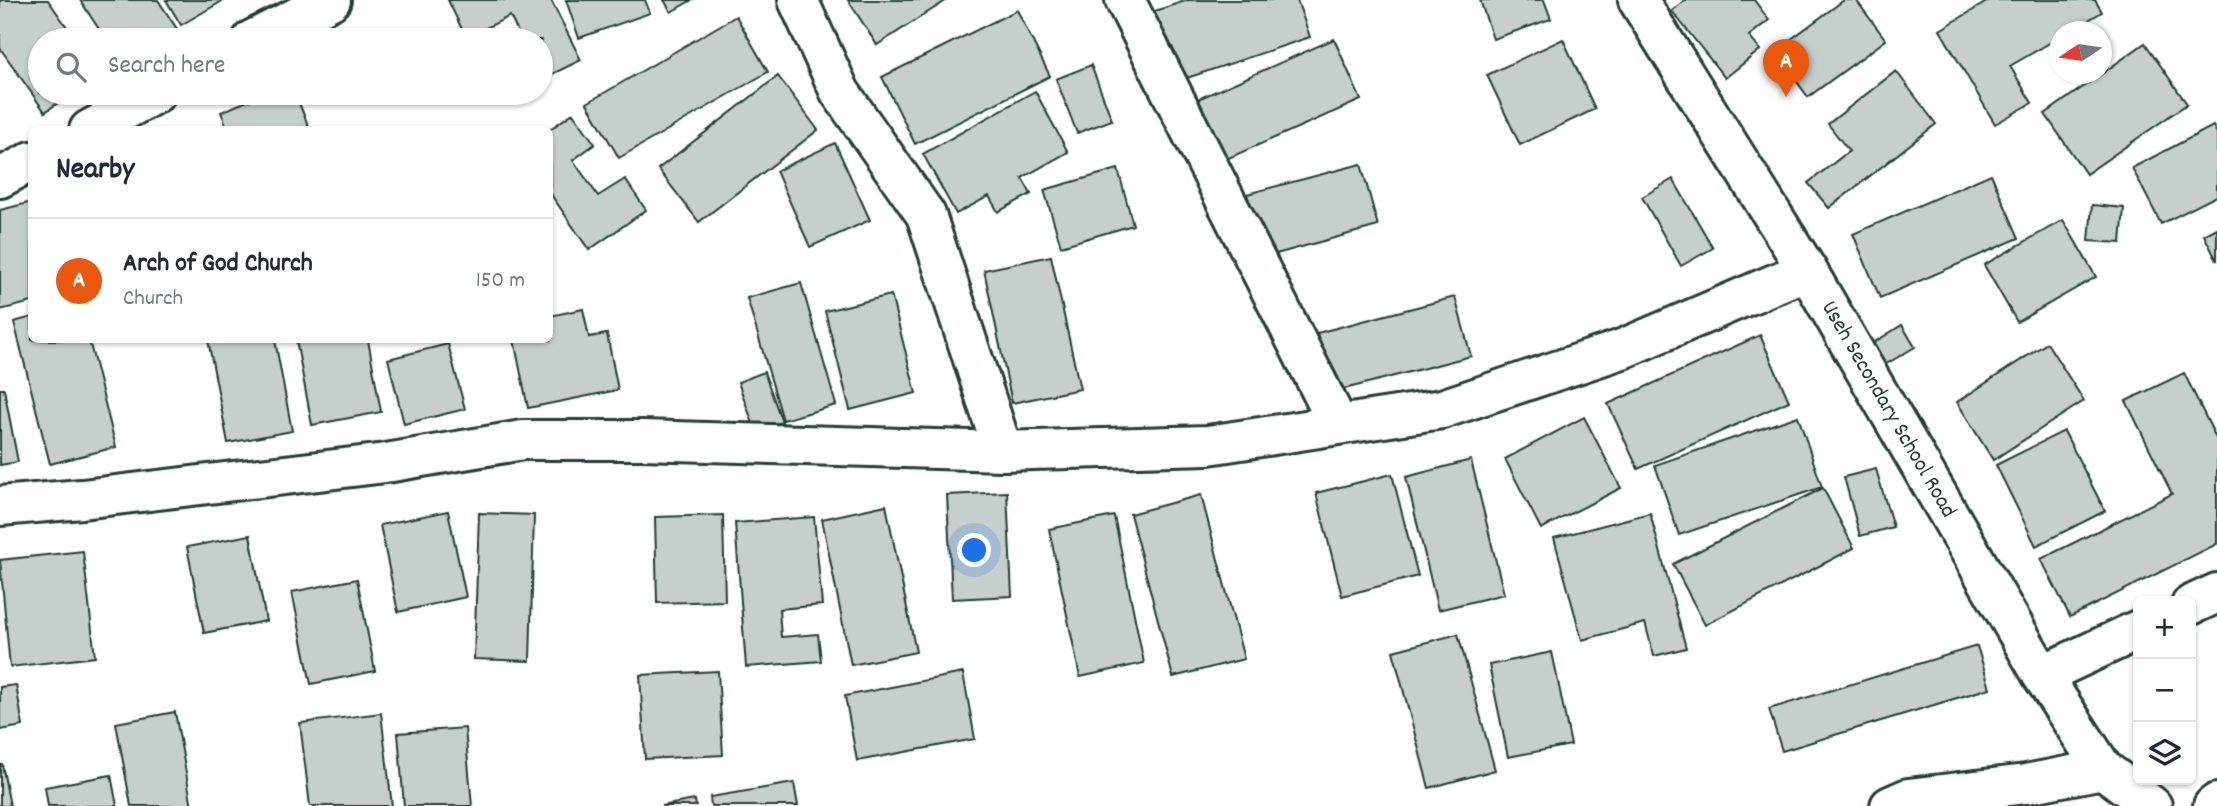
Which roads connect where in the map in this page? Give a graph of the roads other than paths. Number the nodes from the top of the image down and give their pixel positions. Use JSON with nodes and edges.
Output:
{"nodes":[{"id":1,"x":331,"y":0,"type":"edge"},
{"id":2,"x":798,"y":0,"type":"edge"},
{"id":3,"x":1125,"y":0,"type":"edge"},
{"id":4,"x":1638,"y":0,"type":"edge"},
{"id":5,"x":276,"y":28,"type":"edge"},
{"id":6,"x":134,"y":105,"type":"edge"},
{"id":7,"x":96,"y":126,"type":"edge"},
{"id":8,"x":28,"y":163,"type":"edge"},
{"id":9,"x":0,"y":178,"type":"edge"},
{"id":10,"x":1807,"y":270,"type":"junction"},
{"id":11,"x":1338,"y":424,"type":"junction"},
{"id":12,"x":1003,"y":451,"type":"junction"},
{"id":13,"x":0,"y":506,"type":"edge"},
{"id":14,"x":2217,"y":593,"type":"edge"},
{"id":15,"x":2196,"y":603,"type":"edge"},
{"id":16,"x":2133,"y":632,"type":"edge"},
{"id":17,"x":2042,"y":675,"type":"junction"},
{"id":18,"x":2103,"y":769,"type":"junction"},
{"id":19,"x":2217,"y":803,"type":"edge"},
{"id":20,"x":1890,"y":806,"type":"edge"},
{"id":21,"x":2152,"y":806,"type":"edge"},
{"id":22,"x":2213,"y":806,"type":"edge"}],
"edges":[{"from":1,"to":5,"type":"street"},
{"from":2,"to":12,"type":"street"},
{"from":3,"to":11,"type":"street"},
{"from":4,"to":10,"type":"street","name":"Useh Secondary School Road"},
{"from":6,"to":7,"type":"street"},
{"from":8,"to":9,"type":"street"},
{"from":10,"to":11,"type":"street"},
{"from":10,"to":17,"type":"street","name":"Useh Secondary School Road"},
{"from":11,"to":12,"type":"street"},
{"from":12,"to":13,"type":"street"},
{"from":14,"to":15,"type":"street"},
{"from":16,"to":17,"type":"street"},
{"from":17,"to":18,"type":"street","name":"Useh Secondary School Road"},
{"from":18,"to":20,"type":"street"},
{"from":18,"to":21,"type":"street","name":"Useh Secondary School Road"},
{"from":19,"to":22,"type":"street"}]}
